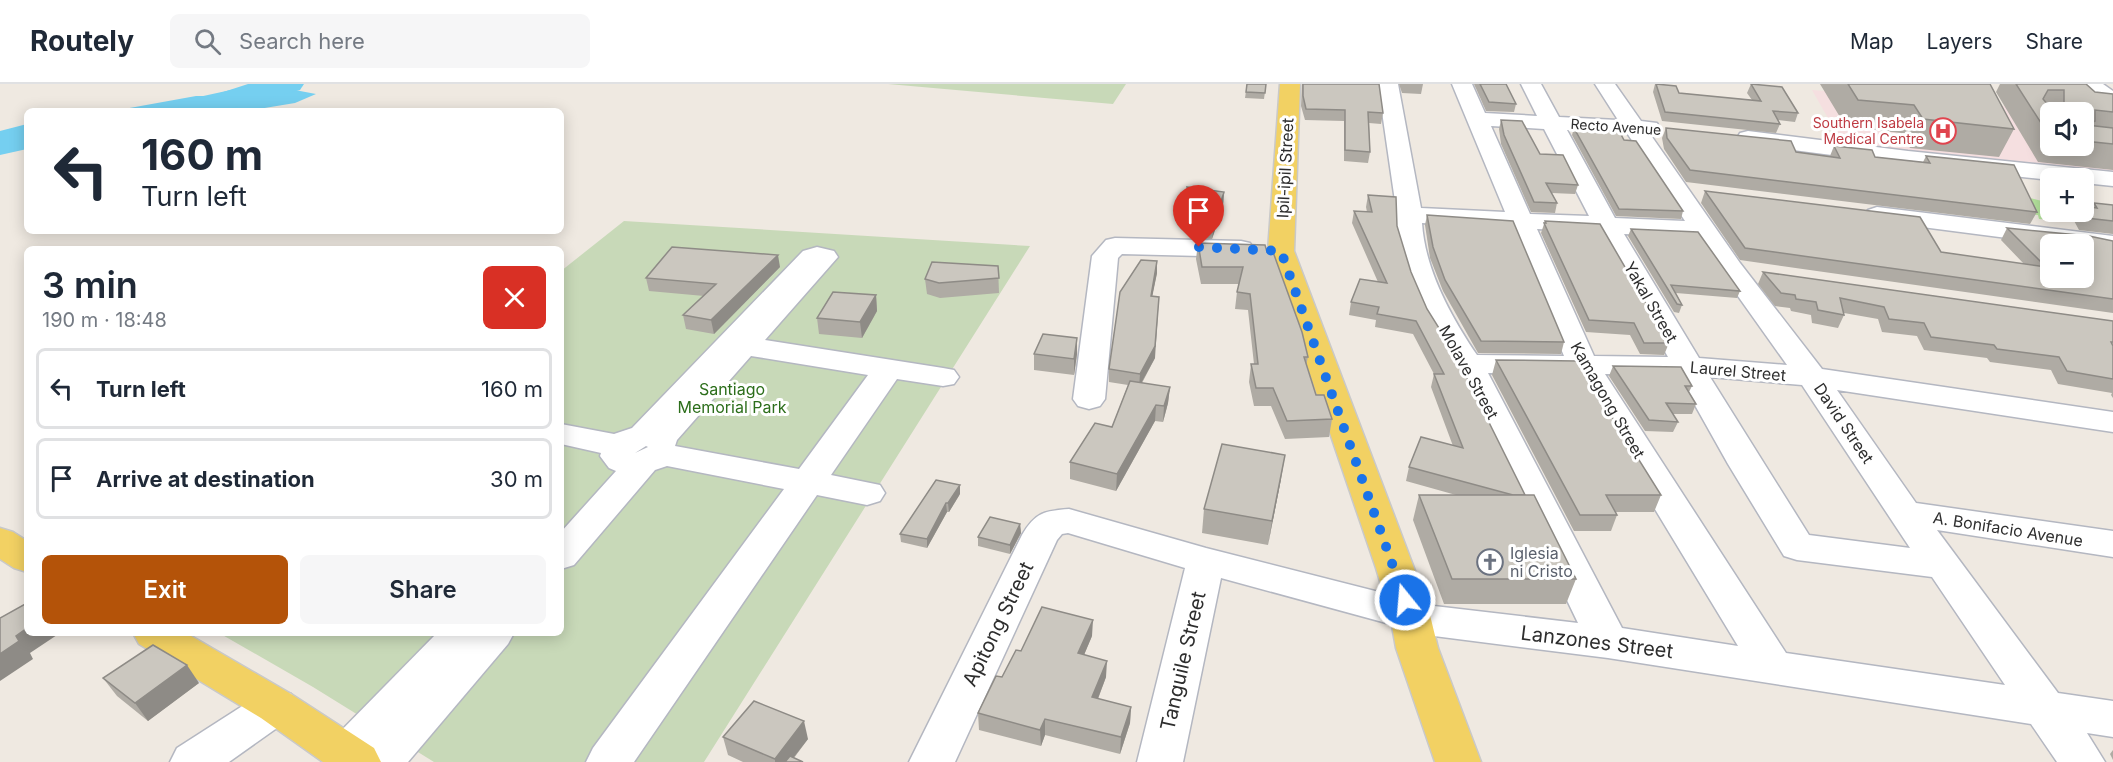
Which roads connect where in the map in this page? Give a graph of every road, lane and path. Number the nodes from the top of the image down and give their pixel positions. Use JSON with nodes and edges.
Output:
{"nodes":[{"id":1,"x":1290,"y":84,"type":"edge"},
{"id":2,"x":1388,"y":84,"type":"edge"},
{"id":3,"x":1462,"y":84,"type":"edge"},
{"id":4,"x":1531,"y":84,"type":"edge"},
{"id":5,"x":1605,"y":84,"type":"edge"},
{"id":6,"x":1477,"y":119,"type":"junction"},
{"id":7,"x":1554,"y":123,"type":"junction"},
{"id":8,"x":1635,"y":127,"type":"junction"},
{"id":9,"x":1668,"y":130,"type":"edge"},
{"id":10,"x":1724,"y":135,"type":"edge"},
{"id":11,"x":2113,"y":179,"type":"edge"},
{"id":12,"x":1678,"y":191,"type":"junction"},
{"id":13,"x":1712,"y":195,"type":"edge"},
{"id":14,"x":1857,"y":212,"type":"edge"},
{"id":15,"x":1410,"y":215,"type":"junction"},
{"id":16,"x":1520,"y":220,"type":"junction"},
{"id":17,"x":1606,"y":224,"type":"junction"},
{"id":18,"x":1705,"y":230,"type":"junction"},
{"id":19,"x":2113,"y":244,"type":"edge"},
{"id":20,"x":1281,"y":251,"type":"junction"},
{"id":21,"x":1730,"y":269,"type":"junction"},
{"id":22,"x":1765,"y":274,"type":"edge"},
{"id":23,"x":745,"y":346,"type":"junction"},
{"id":24,"x":1468,"y":364,"type":"junction"},
{"id":25,"x":1583,"y":364,"type":"junction"},
{"id":26,"x":1689,"y":366,"type":"junction"},
{"id":27,"x":888,"y":369,"type":"junction"},
{"id":28,"x":943,"y":377,"type":"dead end"},
{"id":29,"x":1812,"y":377,"type":"junction"},
{"id":30,"x":1089,"y":399,"type":"dead end"},
{"id":31,"x":2113,"y":422,"type":"edge"},
{"id":32,"x":564,"y":435,"type":"edge"},
{"id":33,"x":641,"y":450,"type":"junction"},
{"id":34,"x":808,"y":483,"type":"junction"},
{"id":35,"x":867,"y":493,"type":"dead end"},
{"id":36,"x":1904,"y":513,"type":"junction"},
{"id":37,"x":564,"y":522,"type":"edge"},
{"id":38,"x":1089,"y":526,"type":"joint"},
{"id":39,"x":2113,"y":544,"type":"edge"},
{"id":40,"x":564,"y":552,"type":"edge"},
{"id":41,"x":1206,"y":561,"type":"junction"},
{"id":42,"x":1944,"y":565,"type":"junction"},
{"id":43,"x":1410,"y":615,"type":"junction"},
{"id":44,"x":158,"y":636,"type":"edge"},
{"id":45,"x":460,"y":636,"type":"edge"},
{"id":46,"x":491,"y":636,"type":"edge"},
{"id":47,"x":1608,"y":642,"type":"junction"},
{"id":48,"x":1772,"y":666,"type":"junction"},
{"id":49,"x":276,"y":706,"type":"junction"},
{"id":50,"x":2045,"y":707,"type":"junction"},
{"id":51,"x":2113,"y":719,"type":"edge"},
{"id":52,"x":362,"y":759,"type":"edge"},
{"id":53,"x":193,"y":762,"type":"edge"},
{"id":54,"x":609,"y":762,"type":"edge"},
{"id":55,"x":932,"y":762,"type":"edge"},
{"id":56,"x":1160,"y":762,"type":"edge"},
{"id":57,"x":1458,"y":762,"type":"edge"},
{"id":58,"x":2082,"y":762,"type":"edge"}],
"edges":[{"from":1,"to":20,"type":"main road","name":"Ipil-ipil Street"},
{"from":2,"to":15,"type":"street","name":"Molave Street"},
{"from":3,"to":6,"type":"street","name":"Kamagong Street"},
{"from":4,"to":7,"type":"street","name":"Yakal Street"},
{"from":5,"to":8,"type":"street","name":"David Street"},
{"from":6,"to":7,"type":"street","name":"Recto Avenue"},
{"from":6,"to":16,"type":"street","name":"Kamagong Street"},
{"from":7,"to":8,"type":"street","name":"Recto Avenue"},
{"from":7,"to":17,"type":"street","name":"Yakal Street"},
{"from":8,"to":9,"type":"street","name":"Recto Avenue"},
{"from":8,"to":12,"type":"street","name":"David Street"},
{"from":10,"to":11,"type":"street"},
{"from":12,"to":13,"type":"street"},
{"from":12,"to":18,"type":"street","name":"David Street"},
{"from":14,"to":19,"type":"street"},
{"from":15,"to":16,"type":"street"},
{"from":15,"to":24,"type":"street","name":"Molave Street"},
{"from":16,"to":17,"type":"street"},
{"from":16,"to":25,"type":"street","name":"Kamagong Street"},
{"from":17,"to":18,"type":"street"},
{"from":17,"to":26,"type":"street","name":"Yakal Street"},
{"from":18,"to":21,"type":"street","name":"David Street"},
{"from":20,"to":30,"type":"street"},
{"from":20,"to":43,"type":"main road","name":"Ipil-ipil Street"},
{"from":21,"to":22,"type":"street"},
{"from":21,"to":29,"type":"street","name":"David Street"},
{"from":23,"to":27,"type":"street"},
{"from":23,"to":33,"type":"street"},
{"from":23,"to":33,"type":"street"},
{"from":24,"to":25,"type":"street","name":"Laurel Street"},
{"from":24,"to":47,"type":"street","name":"Molave Street"},
{"from":25,"to":26,"type":"street","name":"Laurel Street"},
{"from":25,"to":48,"type":"street","name":"Kamagong Street"},
{"from":26,"to":29,"type":"street","name":"Laurel Street"},
{"from":26,"to":42,"type":"street","name":"Yakal Street"},
{"from":27,"to":28,"type":"street"},
{"from":27,"to":34,"type":"street"},
{"from":29,"to":31,"type":"street","name":"Laurel Street"},
{"from":29,"to":36,"type":"street","name":"David Street"},
{"from":32,"to":33,"type":"street"},
{"from":33,"to":34,"type":"street"},
{"from":33,"to":37,"type":"street"},
{"from":33,"to":40,"type":"street"},
{"from":34,"to":35,"type":"street"},
{"from":34,"to":54,"type":"street"},
{"from":36,"to":39,"type":"street","name":"A. Bonifacio Avenue"},
{"from":36,"to":42,"type":"street","name":"David Street"},
{"from":38,"to":41,"type":"street","name":"Lanzones Street"},
{"from":38,"to":55,"type":"street","name":"Apitong Street"},
{"from":41,"to":43,"type":"street","name":"Lanzones Street"},
{"from":41,"to":56,"type":"street","name":"Tanguile Street"},
{"from":42,"to":50,"type":"street","name":"David Street"},
{"from":43,"to":47,"type":"street","name":"Lanzones Street"},
{"from":43,"to":57,"type":"main road","name":"Ipil-ipil Street"},
{"from":44,"to":49,"type":"main road"},
{"from":45,"to":52,"type":"street"},
{"from":46,"to":52,"type":"street"},
{"from":47,"to":48,"type":"street","name":"Lanzones Street"},
{"from":48,"to":50,"type":"street","name":"Lanzones Street"},
{"from":49,"to":52,"type":"main road"},
{"from":49,"to":53,"type":"street"},
{"from":50,"to":51,"type":"street","name":"Lanzones Street"},
{"from":50,"to":58,"type":"street","name":"David Street"}]}
